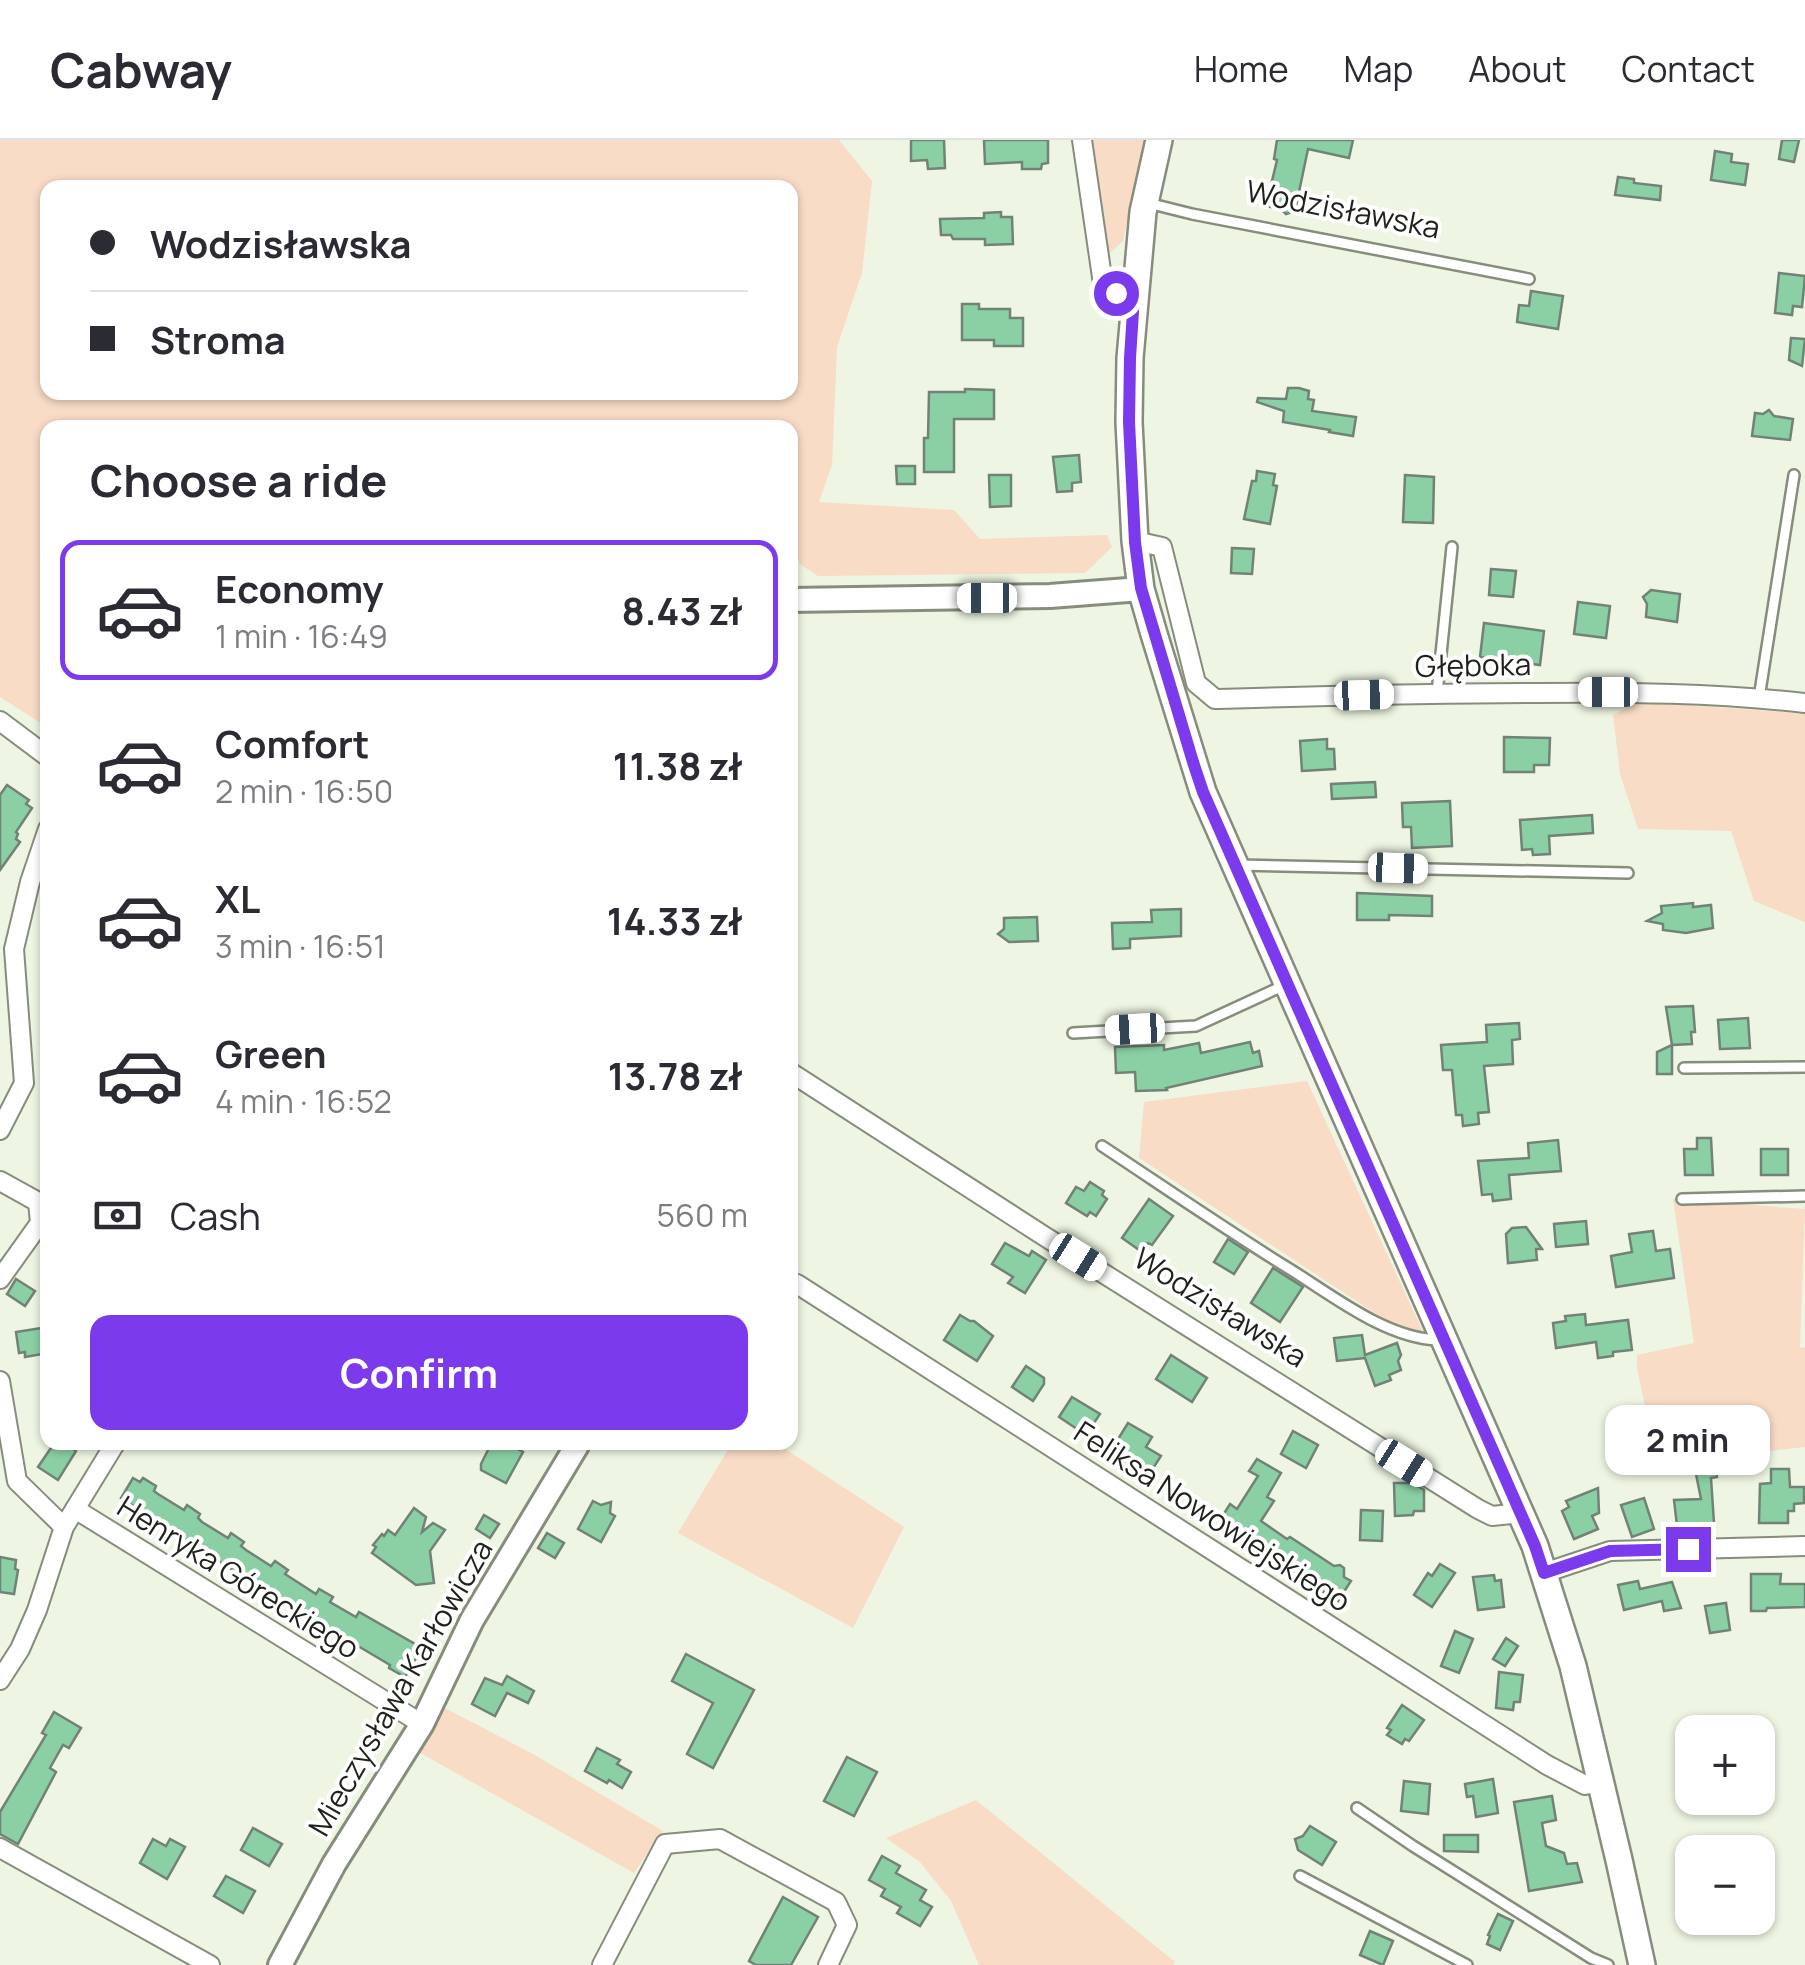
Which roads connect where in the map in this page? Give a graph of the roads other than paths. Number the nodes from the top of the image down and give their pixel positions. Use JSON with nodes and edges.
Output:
{"nodes":[{"id":1,"x":1082,"y":140,"type":"edge"},
{"id":2,"x":1159,"y":140,"type":"edge"},
{"id":3,"x":1146,"y":203,"type":"junction"},
{"id":4,"x":1529,"y":278,"type":"dead end"},
{"id":5,"x":1134,"y":296,"type":"junction"},
{"id":6,"x":1794,"y":476,"type":"dead end"},
{"id":7,"x":1135,"y":542,"type":"junction"},
{"id":8,"x":1452,"y":547,"type":"dead end"},
{"id":9,"x":1141,"y":588,"type":"junction"},
{"id":10,"x":798,"y":600,"type":"edge"},
{"id":11,"x":1438,"y":693,"type":"junction"},
{"id":12,"x":1759,"y":698,"type":"junction"},
{"id":13,"x":1805,"y":703,"type":"edge"},
{"id":14,"x":0,"y":721,"type":"edge"},
{"id":15,"x":40,"y":751,"type":"edge"},
{"id":16,"x":40,"y":853,"type":"edge"},
{"id":17,"x":1236,"y":865,"type":"junction"},
{"id":18,"x":1628,"y":873,"type":"dead end"},
{"id":19,"x":1288,"y":984,"type":"junction"},
{"id":20,"x":1073,"y":1033,"type":"dead end"},
{"id":21,"x":1805,"y":1067,"type":"edge"},
{"id":22,"x":1684,"y":1068,"type":"dead end"},
{"id":23,"x":798,"y":1077,"type":"edge"},
{"id":24,"x":0,"y":1130,"type":"edge"},
{"id":25,"x":1102,"y":1146,"type":"dead end"},
{"id":26,"x":0,"y":1180,"type":"edge"},
{"id":27,"x":1805,"y":1196,"type":"edge"},
{"id":28,"x":1682,"y":1199,"type":"dead end"},
{"id":29,"x":0,"y":1279,"type":"edge"},
{"id":30,"x":798,"y":1285,"type":"edge"},
{"id":31,"x":1446,"y":1340,"type":"junction"},
{"id":32,"x":0,"y":1381,"type":"edge"},
{"id":33,"x":111,"y":1450,"type":"edge"},
{"id":34,"x":573,"y":1450,"type":"edge"},
{"id":35,"x":75,"y":1509,"type":"junction"},
{"id":36,"x":1521,"y":1513,"type":"junction"},
{"id":37,"x":64,"y":1528,"type":"junction"},
{"id":38,"x":1805,"y":1546,"type":"edge"},
{"id":39,"x":1544,"y":1573,"type":"junction"},
{"id":40,"x":0,"y":1680,"type":"edge"},
{"id":41,"x":422,"y":1724,"type":"junction"},
{"id":42,"x":1601,"y":1782,"type":"junction"},
{"id":43,"x":1357,"y":1808,"type":"dead end"},
{"id":44,"x":0,"y":1848,"type":"edge"},
{"id":45,"x":1300,"y":1876,"type":"dead end"},
{"id":46,"x":210,"y":1965,"type":"edge"},
{"id":47,"x":280,"y":1965,"type":"edge"},
{"id":48,"x":602,"y":1965,"type":"edge"},
{"id":49,"x":828,"y":1965,"type":"edge"},
{"id":50,"x":1467,"y":1965,"type":"edge"},
{"id":51,"x":1608,"y":1965,"type":"edge"},
{"id":52,"x":1642,"y":1965,"type":"edge"}],
"edges":[{"from":1,"to":5,"type":"street"},
{"from":2,"to":3,"type":"main road"},
{"from":3,"to":4,"type":"lane","name":"Wodzisławska"},
{"from":3,"to":5,"type":"main road"},
{"from":5,"to":7,"type":"main road"},
{"from":6,"to":12,"type":"lane"},
{"from":7,"to":9,"type":"main road"},
{"from":7,"to":11,"type":"street","name":"Głęboka"},
{"from":8,"to":11,"type":"lane"},
{"from":9,"to":10,"type":"street"},
{"from":9,"to":17,"type":"main road"},
{"from":11,"to":12,"type":"street","name":"Głęboka"},
{"from":12,"to":13,"type":"street","name":"Głęboka"},
{"from":14,"to":15,"type":"street"},
{"from":16,"to":24,"type":"street"},
{"from":17,"to":18,"type":"lane"},
{"from":17,"to":19,"type":"main road"},
{"from":19,"to":20,"type":"lane"},
{"from":19,"to":31,"type":"main road"},
{"from":21,"to":22,"type":"lane"},
{"from":23,"to":36,"type":"street","name":"Wodzisławska"},
{"from":25,"to":31,"type":"lane"},
{"from":26,"to":29,"type":"street"},
{"from":27,"to":28,"type":"lane"},
{"from":30,"to":42,"type":"street","name":"Feliksa Nowowiejskiego"},
{"from":31,"to":36,"type":"main road"},
{"from":32,"to":37,"type":"street"},
{"from":33,"to":35,"type":"street","name":"Henryka Góreckiego"},
{"from":34,"to":41,"type":"street","name":"Mieczysława Karłowicza"},
{"from":35,"to":37,"type":"street","name":"Henryka Góreckiego"},
{"from":35,"to":41,"type":"street","name":"Henryka Góreckiego"},
{"from":36,"to":39,"type":"main road"},
{"from":37,"to":40,"type":"street","name":"Henryka Góreckiego"},
{"from":38,"to":39,"type":"street"},
{"from":39,"to":42,"type":"main road"},
{"from":41,"to":47,"type":"street","name":"Mieczysława Karłowicza"},
{"from":42,"to":52,"type":"main road"},
{"from":43,"to":51,"type":"lane"},
{"from":44,"to":46,"type":"street"},
{"from":45,"to":50,"type":"lane"},
{"from":48,"to":49,"type":"street"}]}
